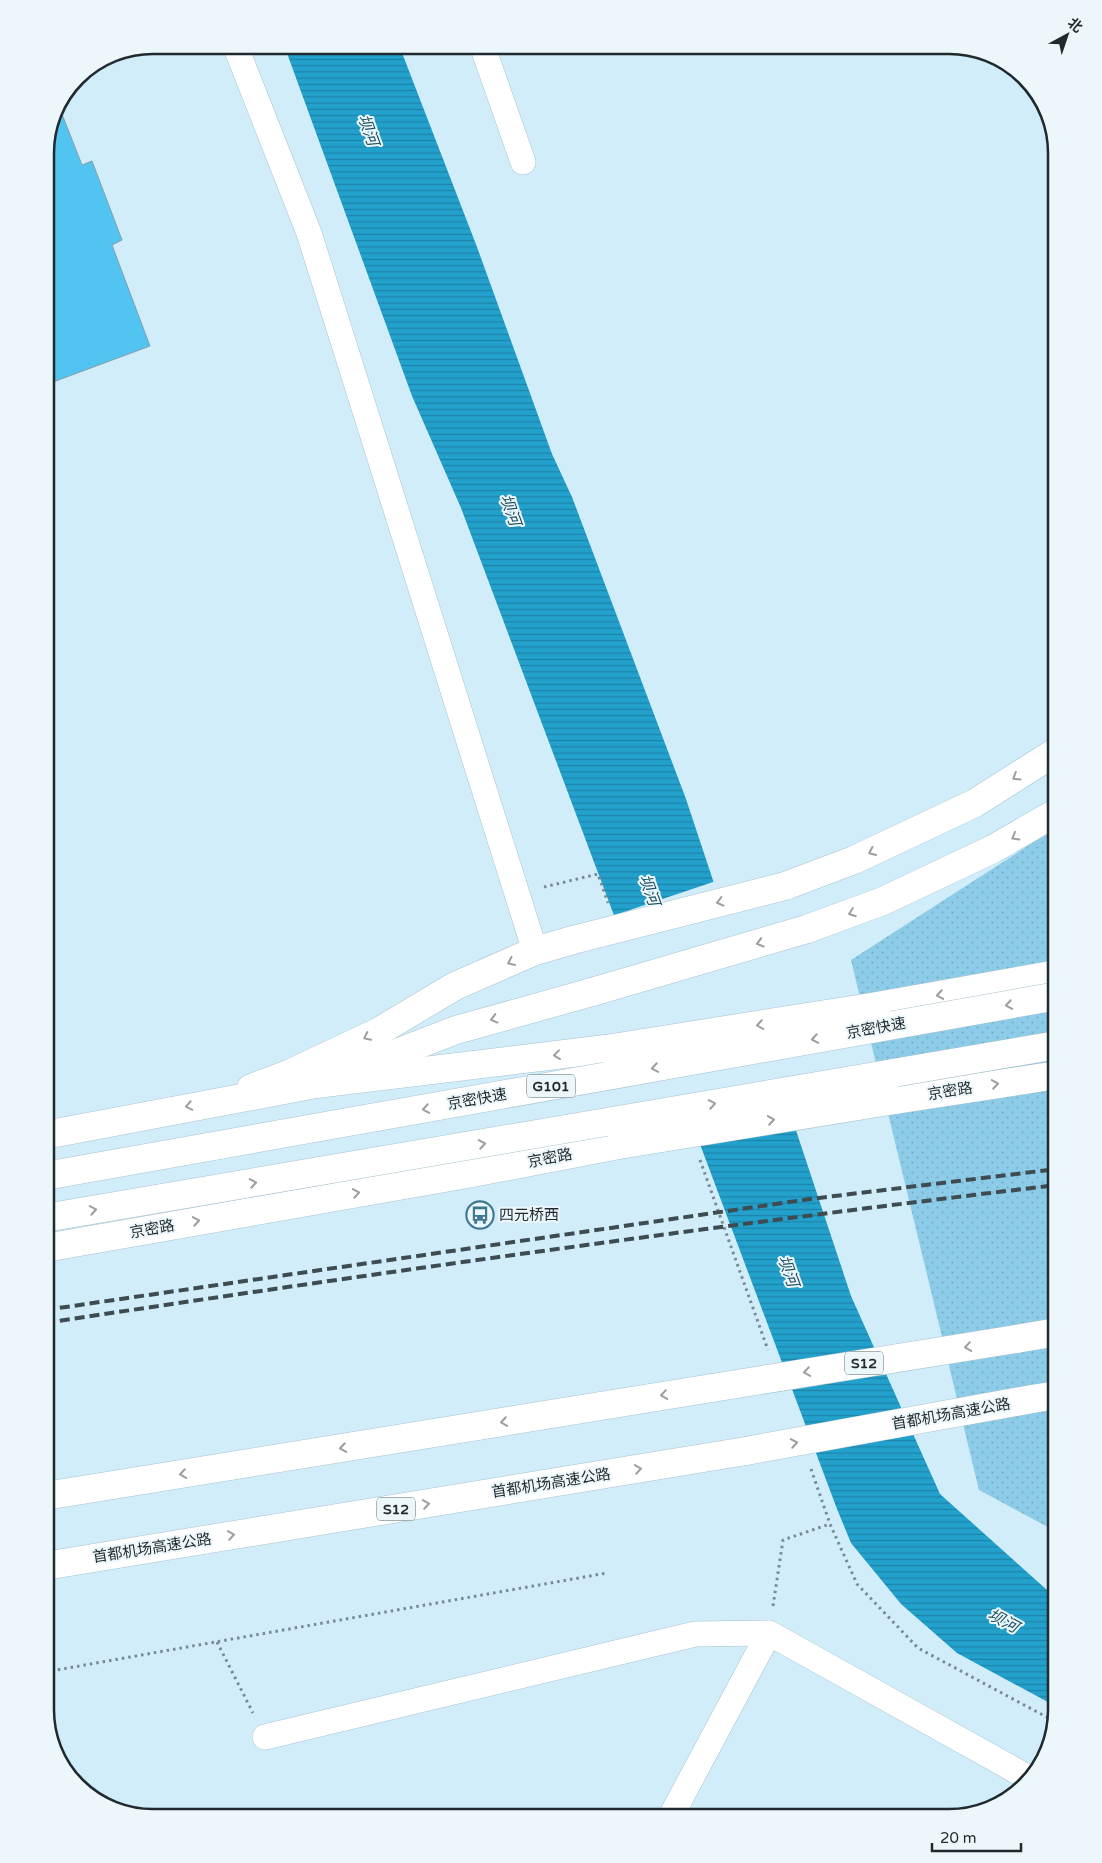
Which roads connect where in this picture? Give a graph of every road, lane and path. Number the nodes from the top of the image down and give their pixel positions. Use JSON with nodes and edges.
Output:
{"nodes":[{"id":1,"x":239,"y":54,"type":"edge"},
{"id":2,"x":485,"y":54,"type":"edge"},
{"id":3,"x":523,"y":162,"type":"dead end"},
{"id":4,"x":1048,"y":757,"type":"edge"},
{"id":5,"x":1048,"y":817,"type":"edge"},
{"id":6,"x":517,"y":894,"type":"junction"},
{"id":7,"x":611,"y":911,"type":"dead end"},
{"id":8,"x":535,"y":951,"type":"junction"},
{"id":9,"x":1048,"y":976,"type":"edge"},
{"id":10,"x":1048,"y":998,"type":"edge"},
{"id":11,"x":1048,"y":1047,"type":"edge"},
{"id":12,"x":1048,"y":1076,"type":"edge"},
{"id":13,"x":316,"y":1084,"type":"junction"},
{"id":14,"x":215,"y":1101,"type":"junction"},
{"id":15,"x":54,"y":1133,"type":"edge"},
{"id":16,"x":698,"y":1152,"type":"dead end"},
{"id":17,"x":54,"y":1174,"type":"edge"},
{"id":18,"x":54,"y":1216,"type":"edge"},
{"id":19,"x":54,"y":1246,"type":"edge"},
{"id":20,"x":1048,"y":1334,"type":"edge"},
{"id":21,"x":771,"y":1357,"type":"dead end"},
{"id":22,"x":1044,"y":1397,"type":"edge"},
{"id":23,"x":810,"y":1469,"type":"dead end"},
{"id":24,"x":54,"y":1495,"type":"edge"},
{"id":25,"x":830,"y":1524,"type":"junction"},
{"id":26,"x":54,"y":1565,"type":"edge"},
{"id":27,"x":607,"y":1573,"type":"dead end"},
{"id":28,"x":770,"y":1633,"type":"junction"},
{"id":29,"x":217,"y":1642,"type":"junction"},
{"id":30,"x":54,"y":1670,"type":"edge"},
{"id":31,"x":1047,"y":1717,"type":"edge"},
{"id":32,"x":265,"y":1736,"type":"joint"},
{"id":33,"x":1024,"y":1775,"type":"edge"},
{"id":34,"x":675,"y":1809,"type":"edge"}],
"edges":[{"from":1,"to":6,"type":"street"},
{"from":2,"to":3,"type":"street"},
{"from":4,"to":8,"type":"main road","one_way":true,"bridge":true},
{"from":5,"to":13,"type":"main road","one_way":true,"bridge":true},
{"from":6,"to":7,"type":"path"},
{"from":6,"to":8,"type":"street"},
{"from":8,"to":14,"type":"main road","one_way":true},
{"from":9,"to":13,"type":"main road","one_way":true,"bridge":true},
{"from":10,"to":17,"type":"main road","name":"京密快速","number":"G101","one_way":true,"bridge":true},
{"from":18,"to":11,"type":"main road","one_way":true,"bridge":true},
{"from":19,"to":12,"type":"main road","name":"京密路","one_way":true,"bridge":true},
{"from":13,"to":14,"type":"main road"},
{"from":14,"to":15,"type":"main road","one_way":true},
{"from":16,"to":21,"type":"path"},
{"from":20,"to":24,"type":"main road","number":"S12","one_way":true,"bridge":true},
{"from":26,"to":22,"type":"main road","name":"首都机场高速公路","number":"S12","one_way":true,"bridge":true},
{"from":23,"to":25,"type":"path"},
{"from":25,"to":28,"type":"path"},
{"from":25,"to":31,"type":"path"},
{"from":27,"to":29,"type":"path"},
{"from":28,"to":32,"type":"street"},
{"from":28,"to":33,"type":"street"},
{"from":28,"to":34,"type":"street"},
{"from":29,"to":30,"type":"path"},
{"from":29,"to":32,"type":"path"}]}
